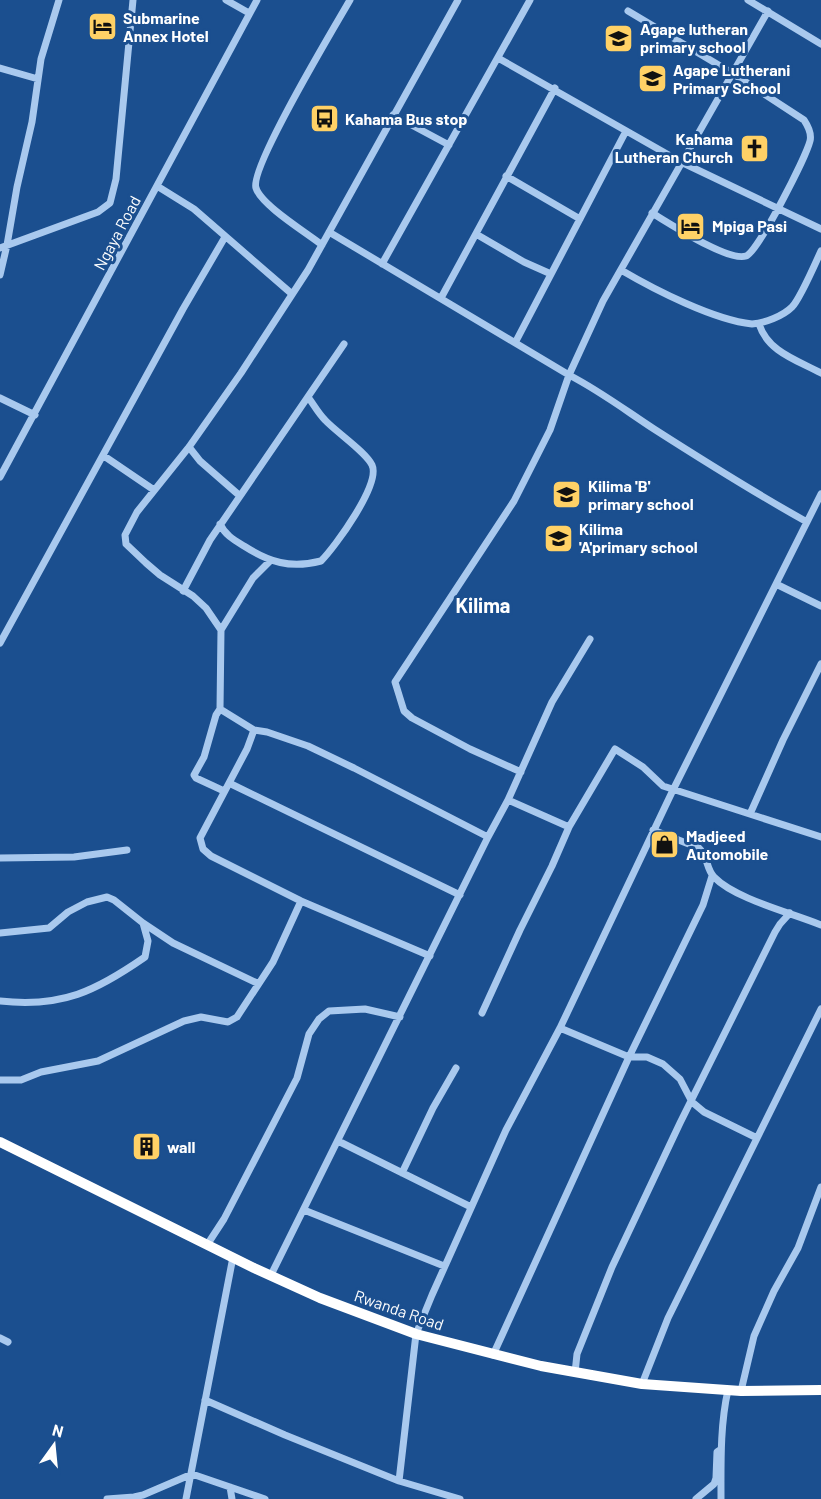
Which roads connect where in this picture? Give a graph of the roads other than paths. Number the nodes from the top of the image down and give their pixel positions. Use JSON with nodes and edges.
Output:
{"nodes":[{"id":1,"x":59,"y":0,"type":"edge"},
{"id":2,"x":133,"y":0,"type":"edge"},
{"id":3,"x":226,"y":0,"type":"edge"},
{"id":4,"x":256,"y":0,"type":"edge"},
{"id":5,"x":350,"y":0,"type":"edge"},
{"id":6,"x":458,"y":0,"type":"edge"},
{"id":7,"x":530,"y":0,"type":"edge"},
{"id":8,"x":748,"y":0,"type":"edge"},
{"id":9,"x":628,"y":11,"type":"dead end"},
{"id":10,"x":768,"y":11,"type":"junction"},
{"id":11,"x":249,"y":13,"type":"junction"},
{"id":12,"x":821,"y":44,"type":"edge"},
{"id":13,"x":498,"y":58,"type":"junction"},
{"id":14,"x":0,"y":68,"type":"edge"},
{"id":15,"x":732,"y":73,"type":"junction"},
{"id":16,"x":38,"y":80,"type":"junction"},
{"id":17,"x":555,"y":88,"type":"junction"},
{"id":18,"x":393,"y":115,"type":"junction"},
{"id":19,"x":626,"y":131,"type":"junction"},
{"id":20,"x":449,"y":145,"type":"junction"},
{"id":21,"x":681,"y":162,"type":"junction"},
{"id":22,"x":506,"y":176,"type":"junction"},
{"id":23,"x":157,"y":186,"type":"junction"},
{"id":24,"x":778,"y":209,"type":"junction"},
{"id":25,"x":652,"y":213,"type":"junction"},
{"id":26,"x":580,"y":219,"type":"junction"},
{"id":27,"x":821,"y":230,"type":"edge"},
{"id":28,"x":329,"y":232,"type":"junction"},
{"id":29,"x":476,"y":234,"type":"junction"},
{"id":30,"x":225,"y":237,"type":"junction"},
{"id":31,"x":322,"y":245,"type":"junction"},
{"id":32,"x":4,"y":247,"type":"edge"},
{"id":33,"x":821,"y":251,"type":"edge"},
{"id":34,"x":382,"y":264,"type":"junction"},
{"id":35,"x":621,"y":270,"type":"junction"},
{"id":36,"x":551,"y":274,"type":"junction"},
{"id":37,"x":0,"y":275,"type":"edge"},
{"id":38,"x":292,"y":294,"type":"junction"},
{"id":39,"x":441,"y":298,"type":"junction"},
{"id":40,"x":759,"y":324,"type":"junction"},
{"id":41,"x":515,"y":343,"type":"junction"},
{"id":42,"x":344,"y":344,"type":"dead end"},
{"id":43,"x":821,"y":373,"type":"edge"},
{"id":44,"x":569,"y":375,"type":"junction"},
{"id":45,"x":308,"y":397,"type":"junction"},
{"id":46,"x":0,"y":398,"type":"edge"},
{"id":47,"x":35,"y":415,"type":"junction"},
{"id":48,"x":189,"y":447,"type":"junction"},
{"id":49,"x":104,"y":456,"type":"junction"},
{"id":50,"x":0,"y":477,"type":"edge"},
{"id":51,"x":154,"y":490,"type":"junction"},
{"id":52,"x":821,"y":494,"type":"edge"},
{"id":53,"x":240,"y":496,"type":"junction"},
{"id":54,"x":807,"y":522,"type":"junction"},
{"id":55,"x":220,"y":524,"type":"junction"},
{"id":56,"x":270,"y":561,"type":"junction"},
{"id":57,"x":776,"y":584,"type":"junction"},
{"id":58,"x":183,"y":591,"type":"junction"},
{"id":59,"x":821,"y":606,"type":"edge"},
{"id":60,"x":221,"y":630,"type":"junction"},
{"id":61,"x":590,"y":639,"type":"dead end"},
{"id":62,"x":0,"y":643,"type":"edge"},
{"id":63,"x":821,"y":664,"type":"edge"},
{"id":64,"x":220,"y":709,"type":"junction"},
{"id":65,"x":254,"y":730,"type":"junction"},
{"id":66,"x":521,"y":772,"type":"junction"},
{"id":67,"x":229,"y":783,"type":"junction"},
{"id":68,"x":673,"y":789,"type":"junction"},
{"id":69,"x":224,"y":791,"type":"junction"},
{"id":70,"x":508,"y":800,"type":"junction"},
{"id":71,"x":750,"y":814,"type":"junction"},
{"id":72,"x":569,"y":827,"type":"junction"},
{"id":73,"x":654,"y":830,"type":"junction"},
{"id":74,"x":488,"y":837,"type":"junction"},
{"id":75,"x":821,"y":837,"type":"edge"},
{"id":76,"x":127,"y":849,"type":"dead end"},
{"id":77,"x":0,"y":858,"type":"edge"},
{"id":78,"x":712,"y":876,"type":"junction"},
{"id":79,"x":459,"y":895,"type":"junction"},
{"id":80,"x":302,"y":900,"type":"junction"},
{"id":81,"x":790,"y":913,"type":"junction"},
{"id":82,"x":143,"y":923,"type":"junction"},
{"id":83,"x":821,"y":925,"type":"edge"},
{"id":84,"x":0,"y":933,"type":"edge"},
{"id":85,"x":430,"y":956,"type":"junction"},
{"id":86,"x":257,"y":983,"type":"junction"},
{"id":87,"x":0,"y":1001,"type":"edge"},
{"id":88,"x":821,"y":1009,"type":"edge"},
{"id":89,"x":482,"y":1013,"type":"dead end"},
{"id":90,"x":400,"y":1017,"type":"junction"},
{"id":91,"x":560,"y":1028,"type":"junction"},
{"id":92,"x":629,"y":1057,"type":"junction"},
{"id":93,"x":456,"y":1068,"type":"dead end"},
{"id":94,"x":0,"y":1080,"type":"edge"},
{"id":95,"x":692,"y":1102,"type":"junction"},
{"id":96,"x":757,"y":1138,"type":"junction"},
{"id":97,"x":338,"y":1141,"type":"junction"},
{"id":98,"x":0,"y":1142,"type":"edge"},
{"id":99,"x":402,"y":1173,"type":"junction"},
{"id":100,"x":821,"y":1187,"type":"edge"},
{"id":101,"x":471,"y":1207,"type":"junction"},
{"id":102,"x":304,"y":1210,"type":"junction"},
{"id":103,"x":207,"y":1245,"type":"junction"},
{"id":104,"x":233,"y":1257,"type":"junction"},
{"id":105,"x":444,"y":1266,"type":"junction"},
{"id":106,"x":272,"y":1275,"type":"junction"},
{"id":107,"x":416,"y":1334,"type":"junction"},
{"id":108,"x":0,"y":1338,"type":"edge"},
{"id":109,"x":8,"y":1342,"type":"dead end"},
{"id":110,"x":493,"y":1355,"type":"junction"},
{"id":111,"x":574,"y":1374,"type":"junction"},
{"id":112,"x":642,"y":1384,"type":"junction"},
{"id":113,"x":728,"y":1390,"type":"junction"},
{"id":114,"x":741,"y":1390,"type":"junction"},
{"id":115,"x":821,"y":1390,"type":"edge"},
{"id":116,"x":205,"y":1400,"type":"junction"},
{"id":117,"x":722,"y":1449,"type":"junction"},
{"id":118,"x":192,"y":1474,"type":"junction"},
{"id":119,"x":399,"y":1481,"type":"junction"},
{"id":120,"x":230,"y":1486,"type":"junction"},
{"id":121,"x":106,"y":1499,"type":"edge"},
{"id":122,"x":186,"y":1499,"type":"edge"},
{"id":123,"x":232,"y":1499,"type":"edge"},
{"id":124,"x":265,"y":1499,"type":"edge"},
{"id":125,"x":460,"y":1499,"type":"edge"},
{"id":126,"x":696,"y":1499,"type":"edge"},
{"id":127,"x":721,"y":1499,"type":"edge"}],
"edges":[{"from":1,"to":16,"type":"street"},
{"from":2,"to":32,"type":"street"},
{"from":3,"to":11,"type":"street"},
{"from":4,"to":11,"type":"street","name":"Ngaya Road"},
{"from":5,"to":31,"type":"street"},
{"from":6,"to":18,"type":"street"},
{"from":7,"to":13,"type":"street"},
{"from":8,"to":10,"type":"street"},
{"from":9,"to":15,"type":"street"},
{"from":10,"to":12,"type":"street"},
{"from":10,"to":15,"type":"street"},
{"from":11,"to":23,"type":"street","name":"Ngaya Road"},
{"from":13,"to":17,"type":"street"},
{"from":13,"to":20,"type":"street"},
{"from":14,"to":16,"type":"street"},
{"from":15,"to":21,"type":"street"},
{"from":15,"to":24,"type":"street"},
{"from":16,"to":32,"type":"street"},
{"from":17,"to":19,"type":"street"},
{"from":17,"to":22,"type":"street"},
{"from":18,"to":20,"type":"street"},
{"from":18,"to":28,"type":"street"},
{"from":19,"to":21,"type":"street"},
{"from":19,"to":26,"type":"street"},
{"from":20,"to":34,"type":"street"},
{"from":21,"to":24,"type":"street"},
{"from":21,"to":25,"type":"street"},
{"from":22,"to":26,"type":"street"},
{"from":22,"to":29,"type":"street"},
{"from":23,"to":30,"type":"street"},
{"from":23,"to":47,"type":"street","name":"Ngaya Road"},
{"from":24,"to":25,"type":"street"},
{"from":24,"to":27,"type":"street"},
{"from":25,"to":35,"type":"street"},
{"from":26,"to":36,"type":"street"},
{"from":28,"to":31,"type":"street"},
{"from":28,"to":34,"type":"street"},
{"from":29,"to":36,"type":"street"},
{"from":29,"to":39,"type":"street"},
{"from":30,"to":38,"type":"street"},
{"from":30,"to":49,"type":"street"},
{"from":31,"to":38,"type":"street"},
{"from":32,"to":37,"type":"street"},
{"from":33,"to":40,"type":"street"},
{"from":34,"to":39,"type":"street"},
{"from":35,"to":40,"type":"street"},
{"from":35,"to":44,"type":"street"},
{"from":36,"to":41,"type":"street"},
{"from":38,"to":48,"type":"street"},
{"from":39,"to":41,"type":"street"},
{"from":40,"to":43,"type":"street"},
{"from":41,"to":44,"type":"street"},
{"from":42,"to":45,"type":"street"},
{"from":44,"to":54,"type":"street"},
{"from":44,"to":66,"type":"street"},
{"from":45,"to":53,"type":"street"},
{"from":45,"to":56,"type":"street"},
{"from":46,"to":47,"type":"street"},
{"from":47,"to":50,"type":"street","name":"Ngaya Road"},
{"from":48,"to":51,"type":"street"},
{"from":48,"to":53,"type":"street"},
{"from":49,"to":51,"type":"street"},
{"from":49,"to":62,"type":"street"},
{"from":51,"to":58,"type":"street"},
{"from":52,"to":54,"type":"street"},
{"from":53,"to":55,"type":"street"},
{"from":54,"to":57,"type":"street"},
{"from":55,"to":56,"type":"street"},
{"from":55,"to":58,"type":"street"},
{"from":56,"to":60,"type":"street"},
{"from":57,"to":59,"type":"street"},
{"from":57,"to":68,"type":"street"},
{"from":58,"to":60,"type":"street"},
{"from":60,"to":64,"type":"street"},
{"from":61,"to":66,"type":"street"},
{"from":63,"to":71,"type":"street"},
{"from":64,"to":65,"type":"street"},
{"from":64,"to":69,"type":"street"},
{"from":65,"to":67,"type":"street"},
{"from":65,"to":74,"type":"street"},
{"from":66,"to":70,"type":"street"},
{"from":67,"to":69,"type":"street"},
{"from":67,"to":79,"type":"street"},
{"from":68,"to":71,"type":"street"},
{"from":68,"to":72,"type":"street"},
{"from":68,"to":73,"type":"street"},
{"from":69,"to":80,"type":"street"},
{"from":70,"to":72,"type":"street"},
{"from":70,"to":74,"type":"street"},
{"from":71,"to":75,"type":"street"},
{"from":72,"to":89,"type":"street"},
{"from":73,"to":78,"type":"street"},
{"from":73,"to":91,"type":"street"},
{"from":74,"to":79,"type":"street"},
{"from":76,"to":77,"type":"street"},
{"from":78,"to":81,"type":"street"},
{"from":78,"to":92,"type":"street"},
{"from":79,"to":85,"type":"street"},
{"from":80,"to":85,"type":"street"},
{"from":80,"to":86,"type":"street"},
{"from":81,"to":83,"type":"street"},
{"from":81,"to":95,"type":"street"},
{"from":82,"to":84,"type":"street"},
{"from":82,"to":86,"type":"street"},
{"from":82,"to":87,"type":"street"},
{"from":85,"to":90,"type":"street"},
{"from":86,"to":94,"type":"street"},
{"from":88,"to":96,"type":"street"},
{"from":90,"to":97,"type":"street"},
{"from":90,"to":103,"type":"street"},
{"from":91,"to":92,"type":"street"},
{"from":91,"to":101,"type":"street"},
{"from":92,"to":95,"type":"street"},
{"from":92,"to":110,"type":"street"},
{"from":93,"to":99,"type":"street"},
{"from":95,"to":96,"type":"street"},
{"from":95,"to":111,"type":"street"},
{"from":96,"to":112,"type":"street"},
{"from":97,"to":99,"type":"street"},
{"from":97,"to":102,"type":"street"},
{"from":98,"to":103,"type":"highway","name":"Rwanda Road"},
{"from":99,"to":101,"type":"street"},
{"from":100,"to":114,"type":"street"},
{"from":101,"to":105,"type":"street"},
{"from":102,"to":105,"type":"street"},
{"from":102,"to":106,"type":"street"},
{"from":103,"to":104,"type":"highway","name":"Rwanda Road"},
{"from":104,"to":106,"type":"highway","name":"Rwanda Road"},
{"from":104,"to":116,"type":"street"},
{"from":105,"to":107,"type":"street"},
{"from":106,"to":107,"type":"highway","name":"Rwanda Road"},
{"from":107,"to":110,"type":"highway","name":"Rwanda Road"},
{"from":107,"to":119,"type":"street"},
{"from":108,"to":109,"type":"street"},
{"from":110,"to":111,"type":"highway","name":"Rwanda Road"},
{"from":111,"to":112,"type":"highway","name":"Rwanda Road"},
{"from":112,"to":113,"type":"highway","name":"Rwanda Road"},
{"from":113,"to":114,"type":"highway","name":"Rwanda Road"},
{"from":113,"to":117,"type":"street"},
{"from":114,"to":115,"type":"highway","name":"Rwanda Road"},
{"from":116,"to":118,"type":"street"},
{"from":116,"to":119,"type":"street"},
{"from":117,"to":126,"type":"street"},
{"from":117,"to":127,"type":"street"},
{"from":118,"to":120,"type":"street"},
{"from":118,"to":121,"type":"street"},
{"from":118,"to":122,"type":"street"},
{"from":119,"to":125,"type":"street"},
{"from":120,"to":123,"type":"street"},
{"from":120,"to":124,"type":"street"}]}
